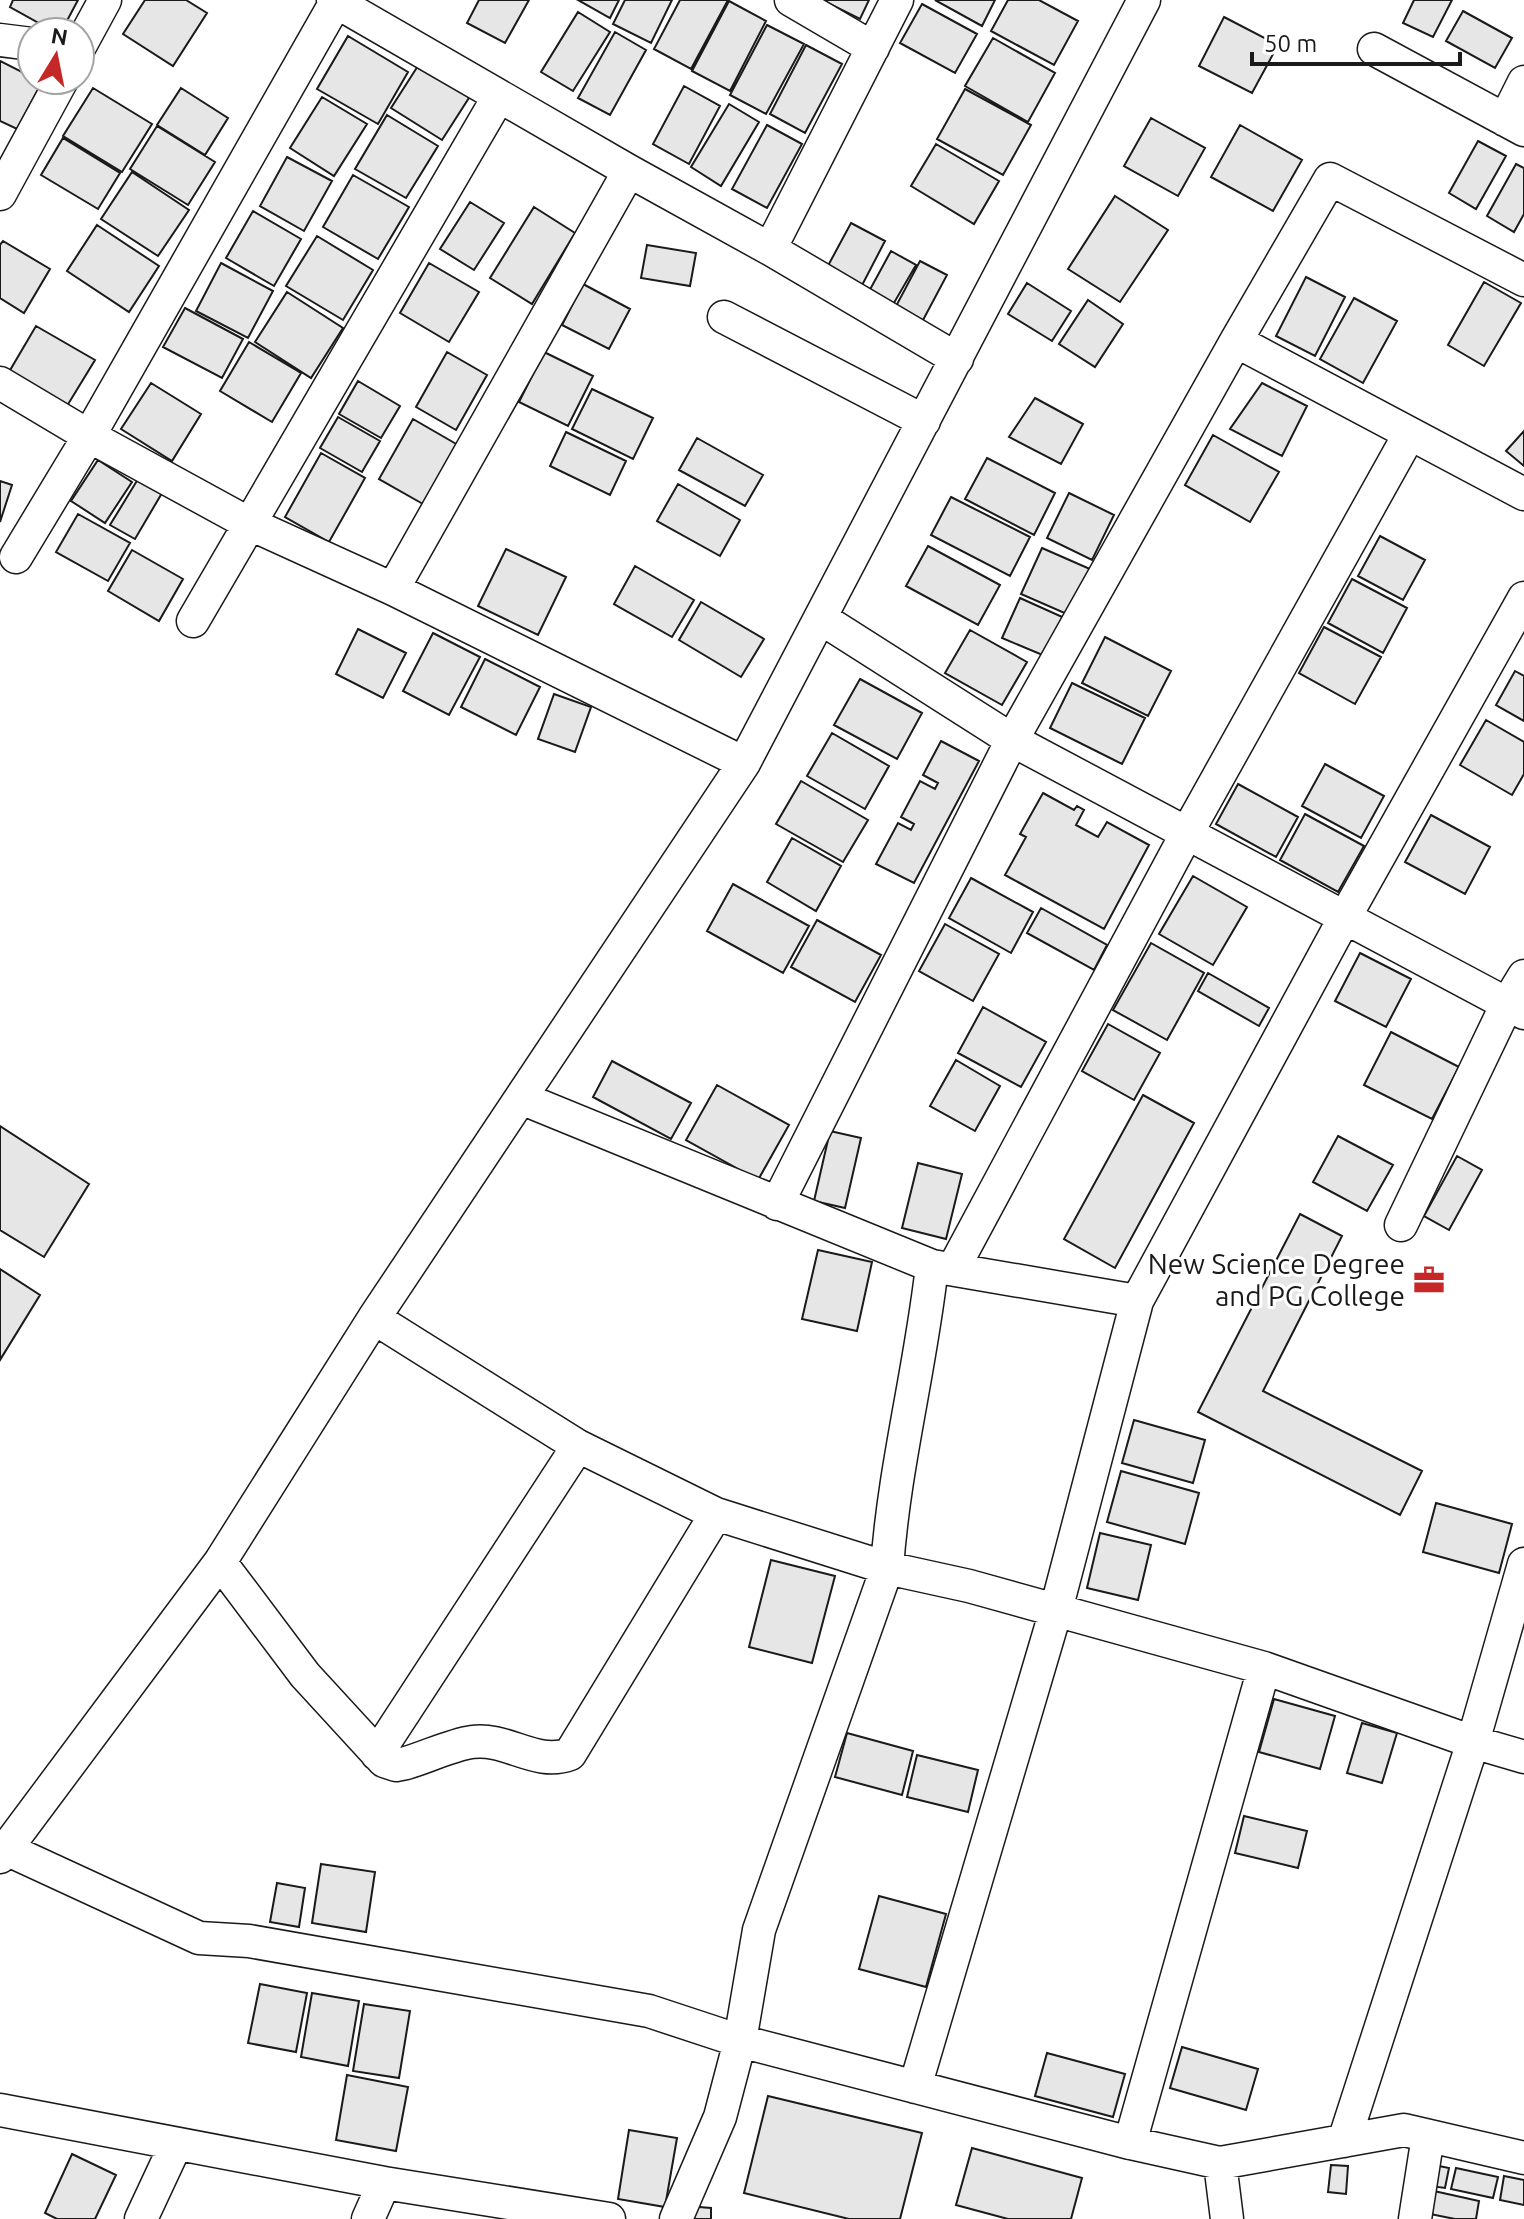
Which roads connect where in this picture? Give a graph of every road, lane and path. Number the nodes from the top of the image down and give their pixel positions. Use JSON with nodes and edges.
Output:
{"nodes":[{"id":1,"x":791,"y":0,"type":"edge"},
{"id":2,"x":897,"y":0,"type":"edge"},
{"id":3,"x":1144,"y":0,"type":"edge"},
{"id":4,"x":336,"y":1,"type":"edge"},
{"id":5,"x":873,"y":48,"type":"junction"},
{"id":6,"x":1374,"y":49,"type":"dead end"},
{"id":7,"x":1524,"y":82,"type":"edge"},
{"id":8,"x":53,"y":96,"type":"edge"},
{"id":9,"x":499,"y":96,"type":"junction"},
{"id":10,"x":1514,"y":125,"type":"edge"},
{"id":11,"x":629,"y":171,"type":"junction"},
{"id":12,"x":0,"y":194,"type":"edge"},
{"id":13,"x":770,"y":249,"type":"junction"},
{"id":14,"x":1524,"y":280,"type":"edge"},
{"id":15,"x":724,"y":317,"type":"dead end"},
{"id":16,"x":1236,"y":341,"type":"junction"},
{"id":17,"x":957,"y":359,"type":"junction"},
{"id":18,"x":0,"y":383,"type":"edge"},
{"id":19,"x":924,"y":421,"type":"junction"},
{"id":20,"x":1409,"y":435,"type":"junction"},
{"id":21,"x":89,"y":436,"type":"junction"},
{"id":22,"x":1524,"y":494,"type":"edge"},
{"id":23,"x":248,"y":523,"type":"junction"},
{"id":24,"x":16,"y":557,"type":"dead end"},
{"id":25,"x":393,"y":589,"type":"junction"},
{"id":26,"x":1524,"y":598,"type":"edge"},
{"id":27,"x":822,"y":619,"type":"junction"},
{"id":28,"x":193,"y":621,"type":"dead end"},
{"id":29,"x":1012,"y":740,"type":"junction"},
{"id":30,"x":744,"y":763,"type":"junction"},
{"id":31,"x":1187,"y":833,"type":"junction"},
{"id":32,"x":1345,"y":917,"type":"junction"},
{"id":33,"x":1524,"y":976,"type":"edge"},
{"id":34,"x":1515,"y":1008,"type":"edge"},
{"id":35,"x":521,"y":1098,"type":"junction"},
{"id":36,"x":777,"y":1204,"type":"junction"},
{"id":37,"x":1401,"y":1225,"type":"dead end"},
{"id":38,"x":942,"y":1268,"type":"junction"},
{"id":39,"x":1137,"y":1301,"type":"junction"},
{"id":40,"x":374,"y":1318,"type":"junction"},
{"id":41,"x":578,"y":1446,"type":"junction"},
{"id":42,"x":716,"y":1514,"type":"junction"},
{"id":43,"x":220,"y":1562,"type":"junction"},
{"id":44,"x":1524,"y":1564,"type":"edge"},
{"id":45,"x":887,"y":1568,"type":"junction"},
{"id":46,"x":1056,"y":1610,"type":"junction"},
{"id":47,"x":1264,"y":1668,"type":"junction"},
{"id":48,"x":1473,"y":1742,"type":"junction"},
{"id":49,"x":377,"y":1754,"type":"junction"},
{"id":50,"x":1524,"y":1757,"type":"edge"},
{"id":51,"x":3,"y":1853,"type":"edge"},
{"id":52,"x":740,"y":2041,"type":"junction"},
{"id":53,"x":915,"y":2087,"type":"junction"},
{"id":54,"x":0,"y":2110,"type":"edge"},
{"id":55,"x":1428,"y":2136,"type":"junction"},
{"id":56,"x":1344,"y":2141,"type":"junction"},
{"id":57,"x":1130,"y":2143,"type":"junction"},
{"id":58,"x":176,"y":2144,"type":"junction"},
{"id":59,"x":1524,"y":2158,"type":"edge"},
{"id":60,"x":1220,"y":2163,"type":"junction"},
{"id":61,"x":384,"y":2183,"type":"junction"},
{"id":62,"x":141,"y":2219,"type":"edge"},
{"id":63,"x":368,"y":2219,"type":"edge"},
{"id":64,"x":609,"y":2219,"type":"edge"},
{"id":65,"x":676,"y":2219,"type":"edge"},
{"id":66,"x":1227,"y":2219,"type":"edge"},
{"id":67,"x":1415,"y":2219,"type":"edge"}],
"edges":[{"from":1,"to":5,"type":"street"},
{"from":2,"to":5,"type":"street"},
{"from":3,"to":17,"type":"street"},
{"from":4,"to":9,"type":"street"},
{"from":4,"to":21,"type":"street"},
{"from":5,"to":13,"type":"street"},
{"from":6,"to":10,"type":"street"},
{"from":7,"to":10,"type":"street"},
{"from":8,"to":12,"type":"street"},
{"from":9,"to":11,"type":"street"},
{"from":9,"to":23,"type":"street"},
{"from":11,"to":13,"type":"street"},
{"from":11,"to":25,"type":"street"},
{"from":13,"to":17,"type":"street"},
{"from":14,"to":16,"type":"street"},
{"from":15,"to":19,"type":"street"},
{"from":16,"to":20,"type":"street"},
{"from":16,"to":29,"type":"street"},
{"from":17,"to":19,"type":"street"},
{"from":18,"to":21,"type":"street"},
{"from":19,"to":27,"type":"street"},
{"from":20,"to":22,"type":"street"},
{"from":20,"to":31,"type":"street"},
{"from":21,"to":23,"type":"street"},
{"from":21,"to":24,"type":"street"},
{"from":23,"to":25,"type":"street"},
{"from":23,"to":28,"type":"street"},
{"from":25,"to":30,"type":"street"},
{"from":26,"to":32,"type":"street"},
{"from":27,"to":29,"type":"street"},
{"from":27,"to":30,"type":"street"},
{"from":29,"to":31,"type":"street"},
{"from":29,"to":36,"type":"street"},
{"from":30,"to":35,"type":"street"},
{"from":31,"to":32,"type":"street"},
{"from":31,"to":38,"type":"street"},
{"from":32,"to":34,"type":"street"},
{"from":32,"to":39,"type":"street"},
{"from":33,"to":34,"type":"street"},
{"from":34,"to":37,"type":"street"},
{"from":35,"to":36,"type":"street"},
{"from":35,"to":40,"type":"street"},
{"from":36,"to":38,"type":"street"},
{"from":38,"to":39,"type":"street"},
{"from":38,"to":45,"type":"street"},
{"from":39,"to":46,"type":"street"},
{"from":40,"to":41,"type":"street"},
{"from":40,"to":43,"type":"street"},
{"from":41,"to":42,"type":"street"},
{"from":41,"to":49,"type":"street"},
{"from":42,"to":45,"type":"street"},
{"from":42,"to":49,"type":"street"},
{"from":43,"to":49,"type":"street"},
{"from":43,"to":51,"type":"street"},
{"from":44,"to":48,"type":"street"},
{"from":45,"to":46,"type":"street"},
{"from":45,"to":52,"type":"street"},
{"from":46,"to":47,"type":"street"},
{"from":46,"to":53,"type":"street"},
{"from":47,"to":48,"type":"street"},
{"from":47,"to":57,"type":"street"},
{"from":48,"to":50,"type":"street"},
{"from":48,"to":56,"type":"street"},
{"from":51,"to":52,"type":"street"},
{"from":52,"to":53,"type":"street"},
{"from":52,"to":65,"type":"street"},
{"from":53,"to":57,"type":"street"},
{"from":54,"to":58,"type":"street"},
{"from":55,"to":56,"type":"street"},
{"from":55,"to":59,"type":"street"},
{"from":55,"to":67,"type":"street"},
{"from":56,"to":60,"type":"street"},
{"from":57,"to":60,"type":"street"},
{"from":58,"to":61,"type":"street"},
{"from":58,"to":62,"type":"street"},
{"from":60,"to":66,"type":"street"},
{"from":61,"to":63,"type":"street"},
{"from":61,"to":64,"type":"street"}]}
